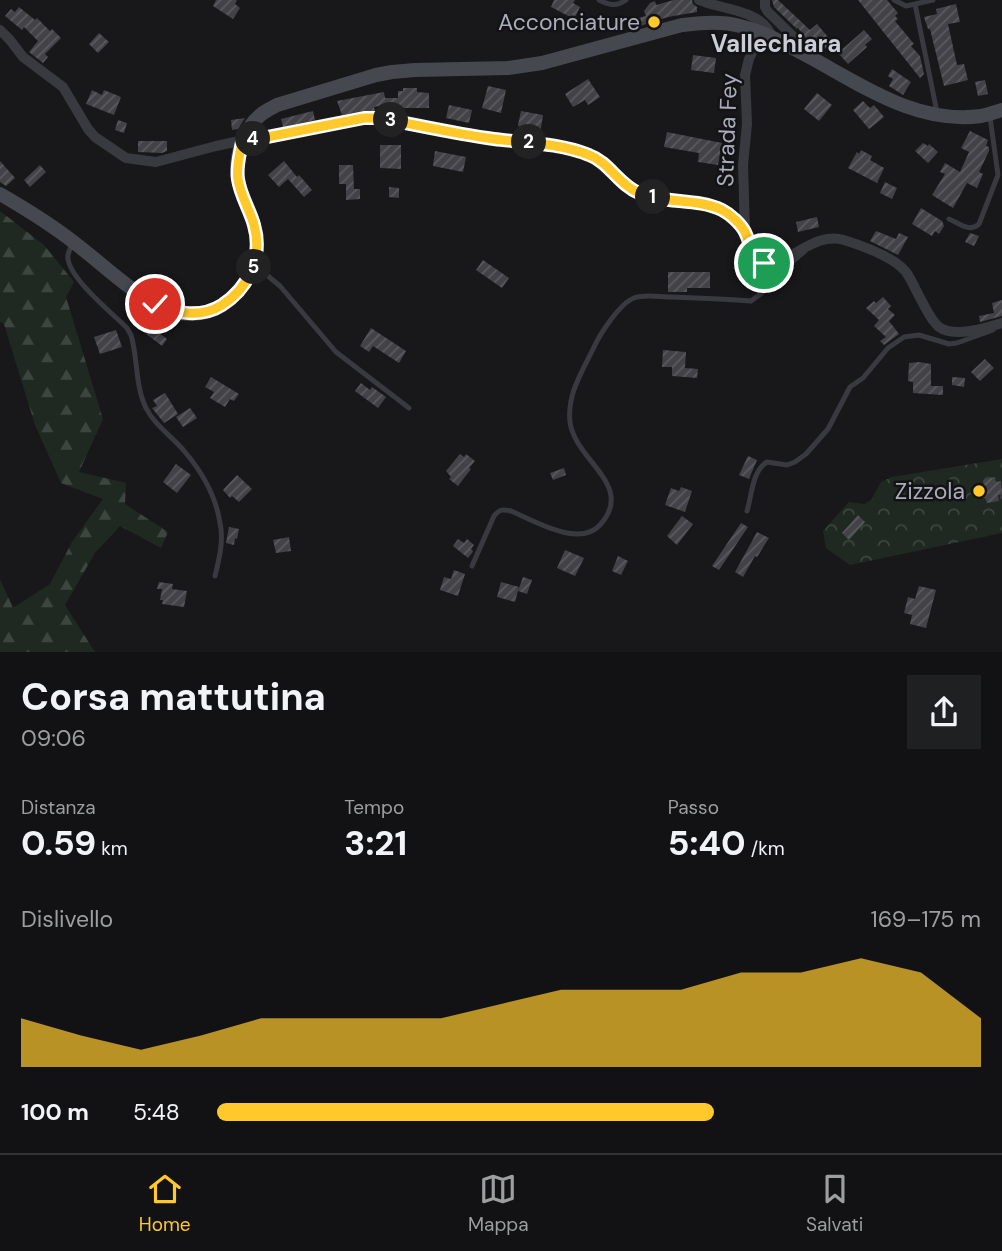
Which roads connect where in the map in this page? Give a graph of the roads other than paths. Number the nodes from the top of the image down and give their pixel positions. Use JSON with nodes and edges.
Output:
{"nodes":[{"id":1,"x":599,"y":0,"type":"edge"},
{"id":2,"x":626,"y":0,"type":"edge"},
{"id":3,"x":699,"y":0,"type":"edge"},
{"id":4,"x":765,"y":0,"type":"edge"},
{"id":5,"x":894,"y":0,"type":"edge"},
{"id":6,"x":933,"y":0,"type":"edge"},
{"id":7,"x":915,"y":4,"type":"junction"},
{"id":8,"x":0,"y":30,"type":"edge"},
{"id":9,"x":766,"y":35,"type":"junction"},
{"id":10,"x":805,"y":54,"type":"junction"},
{"id":11,"x":996,"y":112,"type":"edge"},
{"id":12,"x":937,"y":115,"type":"junction"},
{"id":13,"x":242,"y":142,"type":"junction"},
{"id":14,"x":0,"y":194,"type":"edge"},
{"id":15,"x":949,"y":219,"type":"dead end"},
{"id":16,"x":745,"y":231,"type":"junction"},
{"id":17,"x":74,"y":242,"type":"junction"},
{"id":18,"x":812,"y":243,"type":"junction"},
{"id":19,"x":254,"y":267,"type":"junction"},
{"id":20,"x":1002,"y":325,"type":"edge"},
{"id":21,"x":409,"y":408,"type":"dead end"},
{"id":22,"x":747,"y":511,"type":"dead end"},
{"id":23,"x":472,"y":566,"type":"dead end"},
{"id":24,"x":215,"y":576,"type":"dead end"}],
"edges":[{"from":1,"to":2,"type":"lane"},
{"from":3,"to":9,"type":"street"},
{"from":4,"to":10,"type":"street"},
{"from":5,"to":7,"type":"lane"},
{"from":6,"to":7,"type":"lane"},
{"from":7,"to":12,"type":"lane"},
{"from":8,"to":13,"type":"street","name":"Strada Fey"},
{"from":9,"to":10,"type":"main road"},
{"from":9,"to":13,"type":"main road"},
{"from":9,"to":16,"type":"street","name":"Strada Fey"},
{"from":10,"to":12,"type":"main road"},
{"from":11,"to":12,"type":"main road"},
{"from":11,"to":15,"type":"lane"},
{"from":13,"to":16,"type":"street","name":"Strada Fey"},
{"from":13,"to":19,"type":"main road"},
{"from":14,"to":17,"type":"main road"},
{"from":16,"to":18,"type":"street","name":"Strada Fey"},
{"from":17,"to":19,"type":"main road"},
{"from":17,"to":24,"type":"lane"},
{"from":18,"to":20,"type":"street","name":"Strada Fey"},
{"from":18,"to":23,"type":"lane"},
{"from":19,"to":21,"type":"lane"},
{"from":20,"to":22,"type":"lane"}]}
